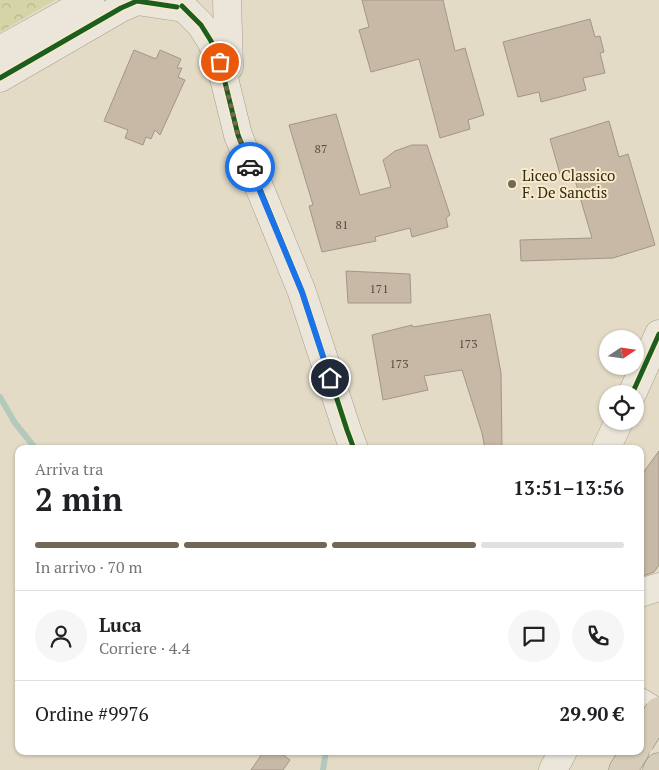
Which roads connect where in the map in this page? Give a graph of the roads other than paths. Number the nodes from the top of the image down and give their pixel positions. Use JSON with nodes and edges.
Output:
{"nodes":[{"id":1,"x":90,"y":0,"type":"edge"},
{"id":2,"x":227,"y":0,"type":"edge"},
{"id":3,"x":179,"y":3,"type":"edge"},
{"id":4,"x":0,"y":50,"type":"edge"},
{"id":5,"x":0,"y":78,"type":"edge"},
{"id":6,"x":229,"y":99,"type":"junction"},
{"id":7,"x":659,"y":334,"type":"edge"},
{"id":8,"x":636,"y":385,"type":"edge"},
{"id":9,"x":615,"y":430,"type":"edge"},
{"id":10,"x":352,"y":445,"type":"edge"},
{"id":11,"x":608,"y":445,"type":"edge"},
{"id":12,"x":659,"y":587,"type":"edge"},
{"id":13,"x":644,"y":592,"type":"edge"},
{"id":14,"x":644,"y":704,"type":"edge"},
{"id":15,"x":659,"y":713,"type":"edge"},
{"id":16,"x":644,"y":736,"type":"edge"},
{"id":17,"x":561,"y":755,"type":"edge"},
{"id":18,"x":553,"y":770,"type":"edge"}],
"edges":[{"from":1,"to":4,"type":"street"},
{"from":2,"to":6,"type":"street"},
{"from":3,"to":5,"type":"street"},
{"from":3,"to":6,"type":"street"},
{"from":6,"to":10,"type":"street"},
{"from":7,"to":8,"type":"street"},
{"from":9,"to":11,"type":"street"},
{"from":12,"to":13,"type":"street"},
{"from":14,"to":15,"type":"street"},
{"from":15,"to":16,"type":"highway","bridge":true},
{"from":17,"to":18,"type":"street"}]}
